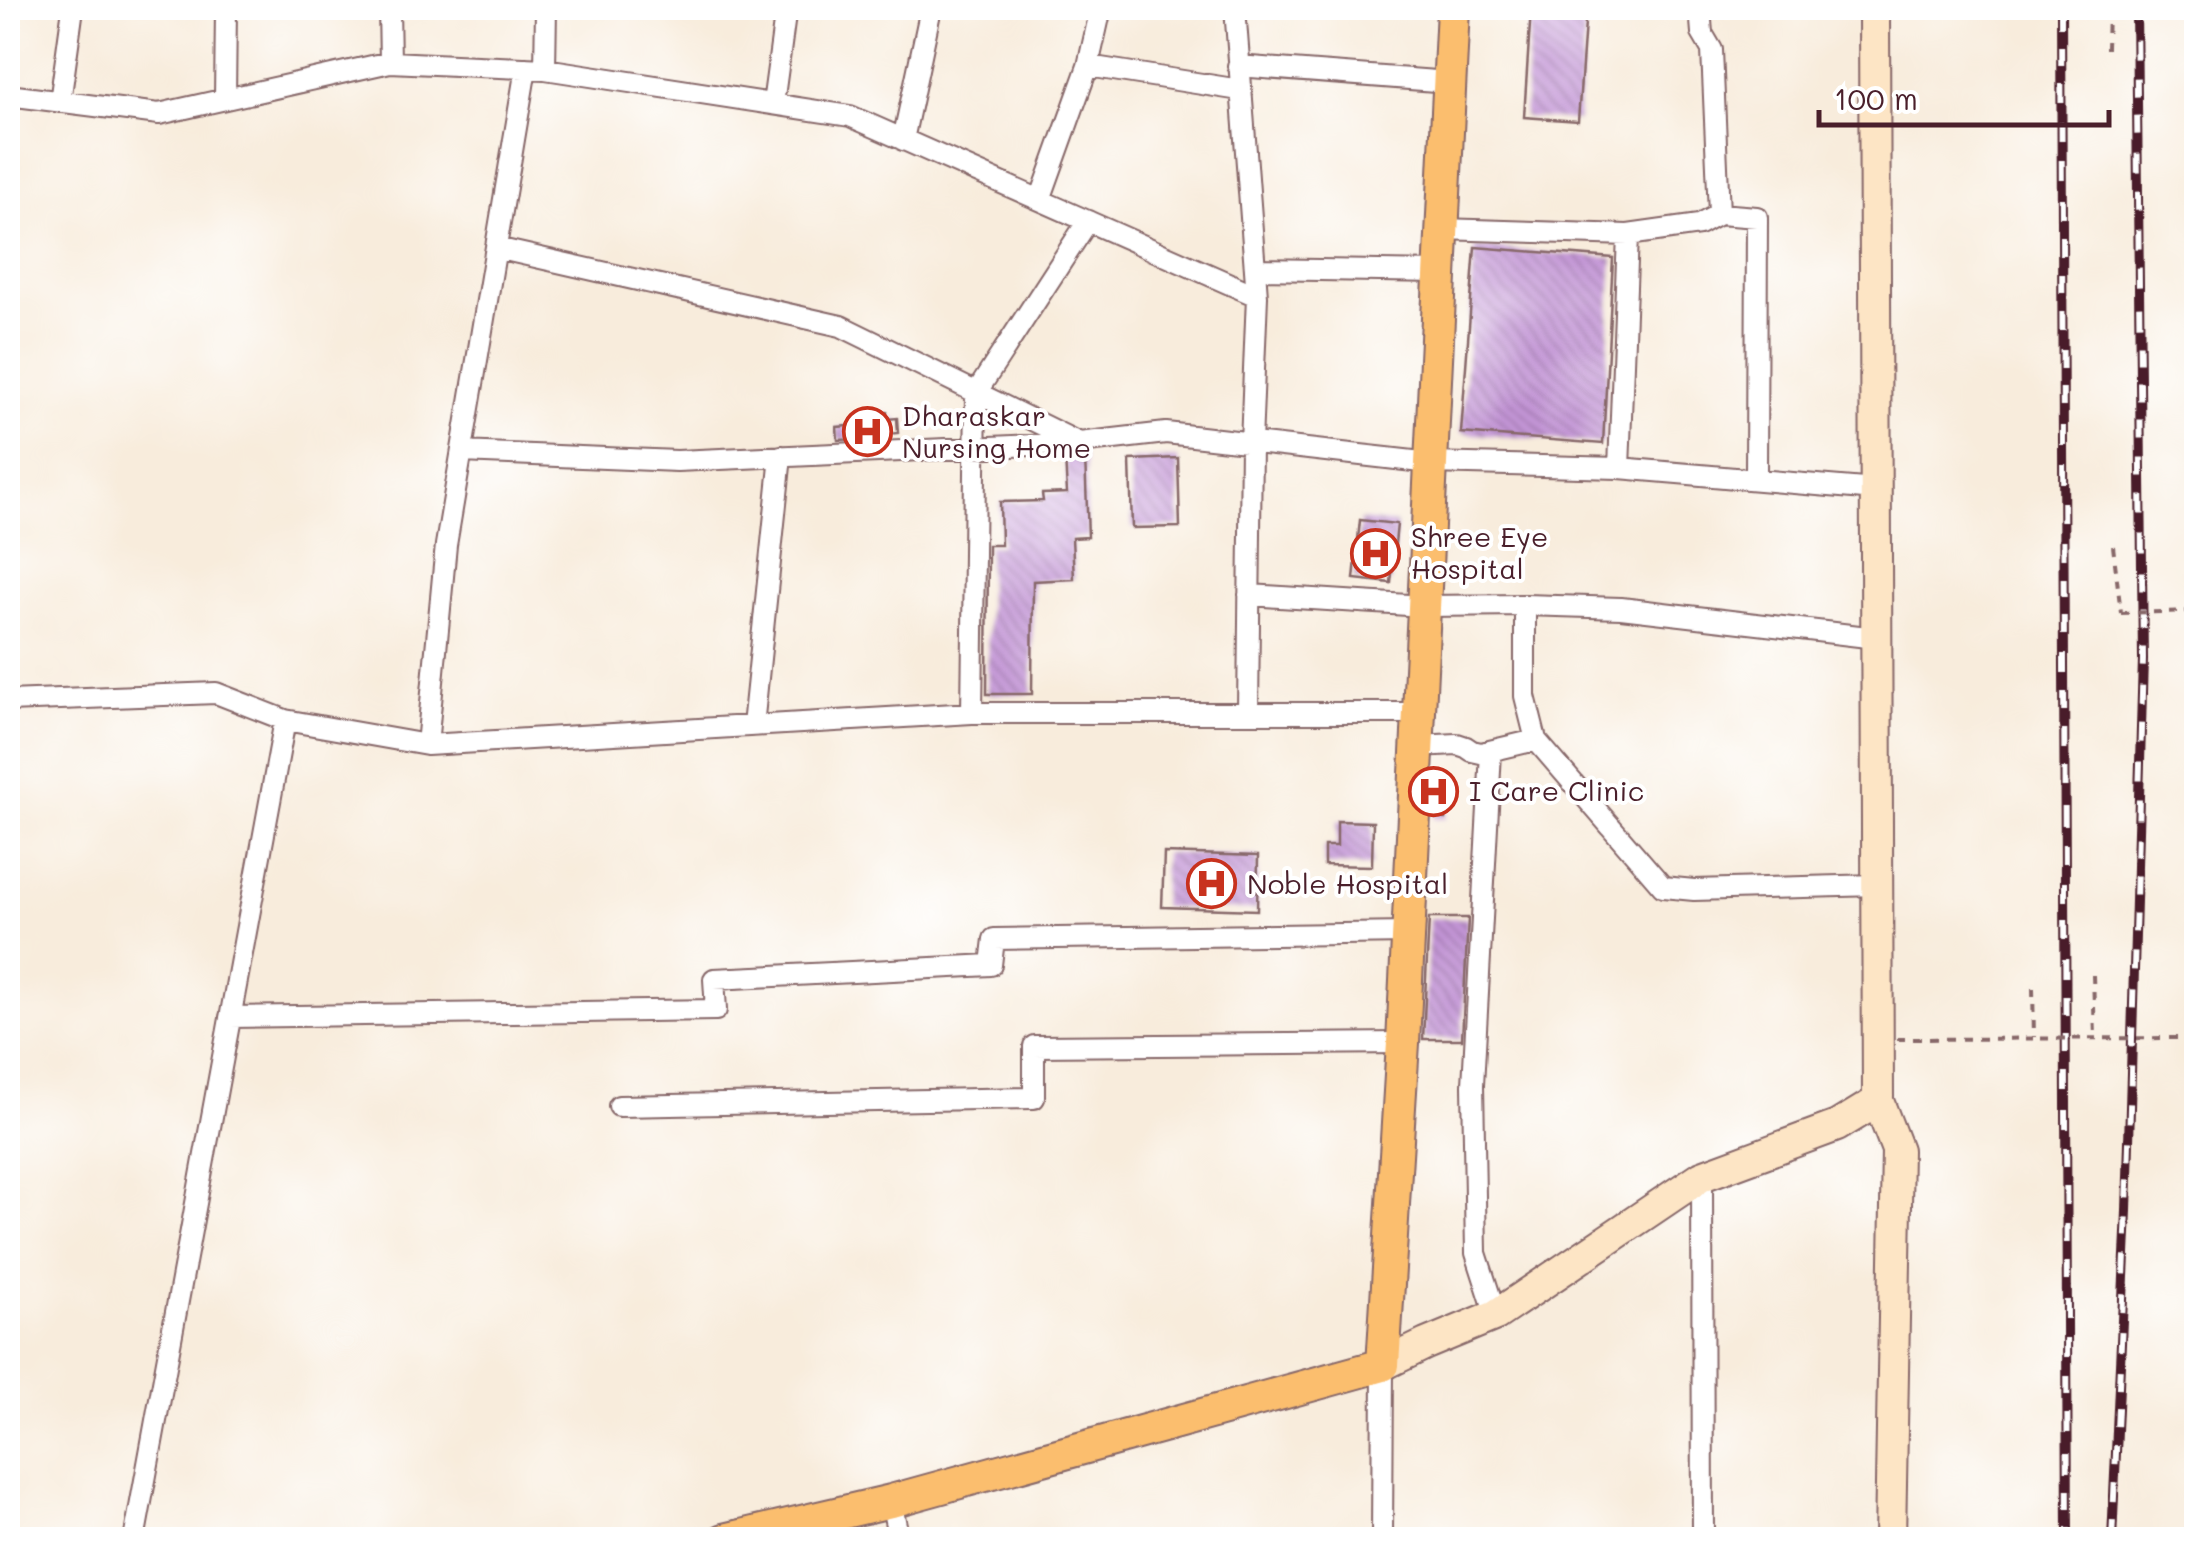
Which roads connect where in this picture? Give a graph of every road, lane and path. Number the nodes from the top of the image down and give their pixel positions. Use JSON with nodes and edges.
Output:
{"nodes":[{"id":1,"x":73,"y":8,"type":"edge"},
{"id":2,"x":226,"y":8,"type":"edge"},
{"id":3,"x":389,"y":8,"type":"edge"},
{"id":4,"x":546,"y":8,"type":"edge"},
{"id":5,"x":786,"y":8,"type":"edge"},
{"id":6,"x":932,"y":8,"type":"edge"},
{"id":7,"x":1101,"y":8,"type":"edge"},
{"id":8,"x":1235,"y":8,"type":"edge"},
{"id":9,"x":1453,"y":8,"type":"edge"},
{"id":10,"x":1700,"y":8,"type":"edge"},
{"id":11,"x":1874,"y":8,"type":"edge"},
{"id":12,"x":2108,"y":8,"type":"edge"},
{"id":13,"x":2107,"y":49,"type":"dead end"},
{"id":14,"x":390,"y":62,"type":"junction"},
{"id":15,"x":1088,"y":66,"type":"junction"},
{"id":16,"x":1238,"y":66,"type":"junction"},
{"id":17,"x":535,"y":68,"type":"junction"},
{"id":18,"x":1449,"y":82,"type":"junction"},
{"id":19,"x":1240,"y":90,"type":"junction"},
{"id":20,"x":8,"y":95,"type":"edge"},
{"id":21,"x":225,"y":99,"type":"junction"},
{"id":22,"x":60,"y":102,"type":"junction"},
{"id":23,"x":773,"y":104,"type":"junction"},
{"id":24,"x":904,"y":140,"type":"junction"},
{"id":25,"x":1040,"y":200,"type":"junction"},
{"id":26,"x":1719,"y":214,"type":"junction"},
{"id":27,"x":1088,"y":222,"type":"junction"},
{"id":28,"x":1442,"y":228,"type":"junction"},
{"id":29,"x":1628,"y":235,"type":"junction"},
{"id":30,"x":496,"y":248,"type":"junction"},
{"id":31,"x":1255,"y":269,"type":"junction"},
{"id":32,"x":1440,"y":272,"type":"junction"},
{"id":33,"x":1257,"y":296,"type":"junction"},
{"id":34,"x":976,"y":392,"type":"junction"},
{"id":35,"x":1079,"y":443,"type":"junction"},
{"id":36,"x":1251,"y":443,"type":"junction"},
{"id":37,"x":974,"y":447,"type":"junction"},
{"id":38,"x":462,"y":452,"type":"junction"},
{"id":39,"x":781,"y":456,"type":"junction"},
{"id":40,"x":1431,"y":462,"type":"junction"},
{"id":41,"x":1619,"y":468,"type":"junction"},
{"id":42,"x":1756,"y":478,"type":"junction"},
{"id":43,"x":1876,"y":490,"type":"junction"},
{"id":44,"x":2113,"y":546,"type":"dead end"},
{"id":45,"x":1249,"y":596,"type":"junction"},
{"id":46,"x":1525,"y":605,"type":"junction"},
{"id":47,"x":1424,"y":606,"type":"junction"},
{"id":48,"x":2196,"y":612,"type":"edge"},
{"id":49,"x":1876,"y":638,"type":"junction"},
{"id":50,"x":8,"y":701,"type":"edge"},
{"id":51,"x":1248,"y":712,"type":"junction"},
{"id":52,"x":972,"y":713,"type":"junction"},
{"id":53,"x":285,"y":720,"type":"junction"},
{"id":54,"x":752,"y":726,"type":"junction"},
{"id":55,"x":1418,"y":730,"type":"junction"},
{"id":56,"x":1536,"y":740,"type":"junction"},
{"id":57,"x":427,"y":745,"type":"junction"},
{"id":58,"x":1491,"y":752,"type":"junction"},
{"id":59,"x":1878,"y":885,"type":"junction"},
{"id":60,"x":1408,"y":933,"type":"junction"},
{"id":61,"x":2194,"y":968,"type":"dead end"},
{"id":62,"x":2093,"y":975,"type":"dead end"},
{"id":63,"x":2033,"y":988,"type":"dead end"},
{"id":64,"x":230,"y":1017,"type":"junction"},
{"id":65,"x":2095,"y":1037,"type":"junction"},
{"id":66,"x":2034,"y":1038,"type":"junction"},
{"id":67,"x":2195,"y":1038,"type":"edge"},
{"id":68,"x":1897,"y":1039,"type":"dead end"},
{"id":69,"x":1403,"y":1042,"type":"junction"},
{"id":70,"x":1878,"y":1101,"type":"junction"},
{"id":71,"x":619,"y":1106,"type":"dead end"},
{"id":72,"x":1702,"y":1176,"type":"junction"},
{"id":73,"x":1496,"y":1315,"type":"junction"},
{"id":74,"x":1384,"y":1365,"type":"junction"},
{"id":75,"x":890,"y":1502,"type":"junction"},
{"id":76,"x":134,"y":1540,"type":"edge"},
{"id":77,"x":724,"y":1540,"type":"edge"},
{"id":78,"x":898,"y":1540,"type":"edge"},
{"id":79,"x":1382,"y":1540,"type":"edge"},
{"id":80,"x":1703,"y":1540,"type":"edge"},
{"id":81,"x":1890,"y":1540,"type":"edge"}],
"edges":[{"from":1,"to":22,"type":"street"},
{"from":2,"to":21,"type":"street"},
{"from":3,"to":14,"type":"street"},
{"from":4,"to":17,"type":"street"},
{"from":5,"to":23,"type":"street"},
{"from":6,"to":24,"type":"street"},
{"from":7,"to":15,"type":"street"},
{"from":8,"to":16,"type":"street"},
{"from":9,"to":18,"type":"main road"},
{"from":10,"to":26,"type":"street"},
{"from":11,"to":43,"type":"street"},
{"from":12,"to":13,"type":"path"},
{"from":14,"to":17,"type":"street"},
{"from":14,"to":21,"type":"street"},
{"from":15,"to":19,"type":"street"},
{"from":15,"to":25,"type":"street"},
{"from":16,"to":18,"type":"street"},
{"from":16,"to":19,"type":"street"},
{"from":17,"to":23,"type":"street"},
{"from":17,"to":30,"type":"street"},
{"from":18,"to":28,"type":"main road"},
{"from":19,"to":31,"type":"street"},
{"from":20,"to":22,"type":"street"},
{"from":21,"to":22,"type":"street"},
{"from":23,"to":24,"type":"street"},
{"from":24,"to":25,"type":"street"},
{"from":25,"to":27,"type":"street"},
{"from":26,"to":29,"type":"street"},
{"from":26,"to":42,"type":"street"},
{"from":27,"to":33,"type":"street"},
{"from":27,"to":34,"type":"street"},
{"from":28,"to":29,"type":"street"},
{"from":28,"to":32,"type":"main road"},
{"from":29,"to":41,"type":"street"},
{"from":30,"to":34,"type":"street"},
{"from":30,"to":38,"type":"street"},
{"from":31,"to":32,"type":"street"},
{"from":31,"to":33,"type":"street"},
{"from":32,"to":40,"type":"main road"},
{"from":33,"to":36,"type":"street"},
{"from":34,"to":35,"type":"street"},
{"from":34,"to":37,"type":"street"},
{"from":35,"to":36,"type":"street"},
{"from":35,"to":37,"type":"street"},
{"from":36,"to":40,"type":"street"},
{"from":36,"to":45,"type":"street"},
{"from":37,"to":39,"type":"street"},
{"from":37,"to":52,"type":"street"},
{"from":38,"to":39,"type":"street"},
{"from":38,"to":57,"type":"street"},
{"from":39,"to":54,"type":"street"},
{"from":40,"to":41,"type":"street"},
{"from":40,"to":47,"type":"main road"},
{"from":41,"to":42,"type":"street"},
{"from":42,"to":43,"type":"street"},
{"from":43,"to":49,"type":"street"},
{"from":44,"to":48,"type":"path","bridge":true},
{"from":45,"to":47,"type":"street"},
{"from":45,"to":51,"type":"street"},
{"from":46,"to":47,"type":"street"},
{"from":46,"to":49,"type":"street"},
{"from":46,"to":56,"type":"street"},
{"from":47,"to":55,"type":"main road"},
{"from":49,"to":59,"type":"street"},
{"from":50,"to":53,"type":"street"},
{"from":51,"to":52,"type":"street"},
{"from":51,"to":55,"type":"street"},
{"from":52,"to":54,"type":"street"},
{"from":53,"to":57,"type":"street"},
{"from":53,"to":64,"type":"street"},
{"from":54,"to":57,"type":"street"},
{"from":55,"to":58,"type":"street"},
{"from":55,"to":60,"type":"main road"},
{"from":56,"to":58,"type":"street"},
{"from":56,"to":59,"type":"street"},
{"from":58,"to":73,"type":"street"},
{"from":59,"to":70,"type":"street"},
{"from":60,"to":64,"type":"street"},
{"from":60,"to":69,"type":"main road"},
{"from":61,"to":67,"type":"path"},
{"from":62,"to":65,"type":"path"},
{"from":63,"to":66,"type":"path"},
{"from":64,"to":76,"type":"street"},
{"from":65,"to":66,"type":"path","bridge":true},
{"from":65,"to":67,"type":"path","bridge":true},
{"from":66,"to":68,"type":"path","bridge":true},
{"from":69,"to":71,"type":"street"},
{"from":69,"to":74,"type":"main road"},
{"from":70,"to":72,"type":"street"},
{"from":70,"to":81,"type":"street"},
{"from":72,"to":73,"type":"street"},
{"from":72,"to":80,"type":"street"},
{"from":73,"to":74,"type":"street"},
{"from":74,"to":75,"type":"main road"},
{"from":74,"to":79,"type":"street"},
{"from":75,"to":77,"type":"main road"},
{"from":75,"to":78,"type":"street"}]}
